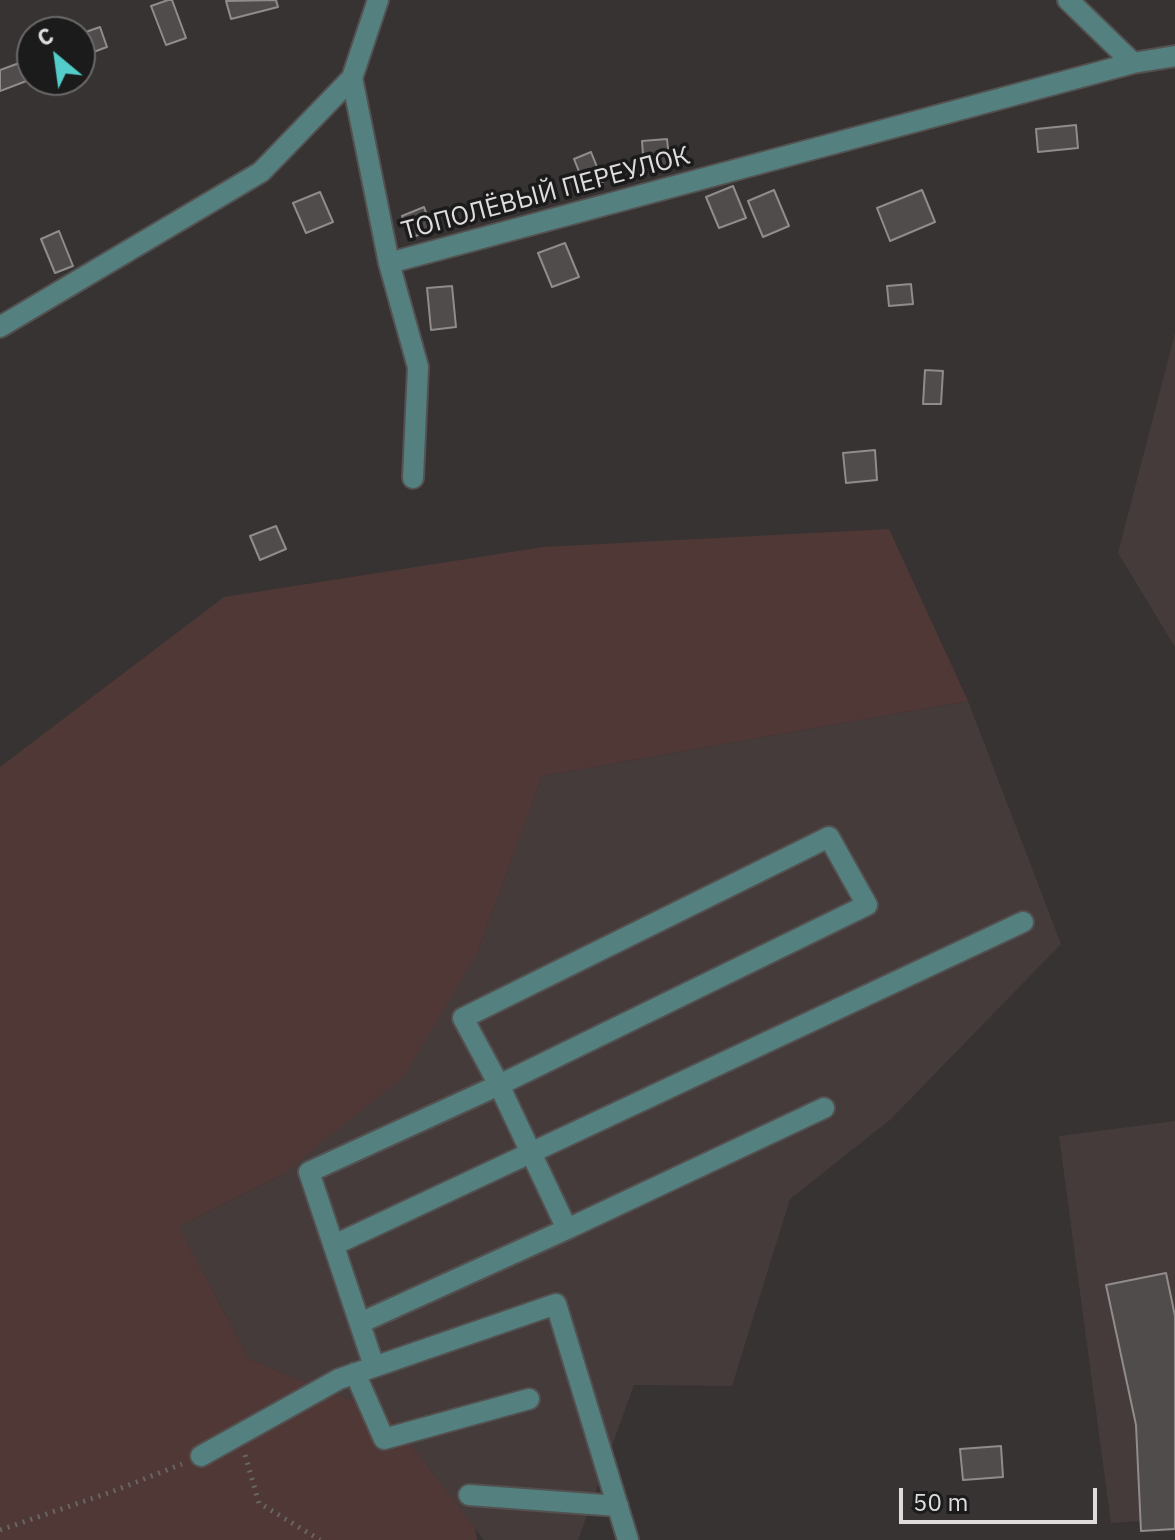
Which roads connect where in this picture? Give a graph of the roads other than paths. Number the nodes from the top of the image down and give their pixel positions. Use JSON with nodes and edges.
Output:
{"nodes":[{"id":1,"x":378,"y":0,"type":"edge"},
{"id":2,"x":1068,"y":0,"type":"edge"},
{"id":3,"x":1175,"y":56,"type":"edge"},
{"id":4,"x":1133,"y":63,"type":"junction"},
{"id":5,"x":352,"y":78,"type":"junction"},
{"id":6,"x":389,"y":263,"type":"junction"},
{"id":7,"x":0,"y":327,"type":"edge"},
{"id":8,"x":413,"y":478,"type":"dead end"},
{"id":9,"x":1023,"y":922,"type":"dead end"},
{"id":10,"x":499,"y":1085,"type":"junction"},
{"id":11,"x":824,"y":1108,"type":"dead end"},
{"id":12,"x":531,"y":1153,"type":"junction"},
{"id":13,"x":567,"y":1229,"type":"junction"},
{"id":14,"x":334,"y":1245,"type":"junction"},
{"id":15,"x":360,"y":1323,"type":"junction"},
{"id":16,"x":374,"y":1366,"type":"junction"},
{"id":17,"x":355,"y":1373,"type":"junction"},
{"id":18,"x":529,"y":1399,"type":"dead end"},
{"id":19,"x":201,"y":1456,"type":"road end"},
{"id":20,"x":469,"y":1495,"type":"dead end"},
{"id":21,"x":618,"y":1506,"type":"junction"},
{"id":22,"x":628,"y":1540,"type":"edge"}],
"edges":[{"from":1,"to":5,"type":"street"},
{"from":2,"to":4,"type":"street"},
{"from":3,"to":4,"type":"street","name":"ТОПОЛЁВЫЙ ПЕРЕУЛОК"},
{"from":4,"to":6,"type":"street","name":"ТОПОЛЁВЫЙ ПЕРЕУЛОК"},
{"from":5,"to":6,"type":"street","name":"ТОПОЛЁВЫЙ ПЕРЕУЛОК"},
{"from":5,"to":7,"type":"street"},
{"from":6,"to":8,"type":"street"},
{"from":9,"to":12,"type":"street"},
{"from":10,"to":10,"type":"street"},
{"from":10,"to":12,"type":"street"},
{"from":10,"to":14,"type":"street"},
{"from":11,"to":13,"type":"street"},
{"from":12,"to":13,"type":"street"},
{"from":12,"to":14,"type":"street"},
{"from":13,"to":15,"type":"street"},
{"from":14,"to":15,"type":"street"},
{"from":15,"to":16,"type":"street"},
{"from":16,"to":17,"type":"street"},
{"from":16,"to":21,"type":"street"},
{"from":17,"to":18,"type":"street"},
{"from":17,"to":19,"type":"street"},
{"from":20,"to":21,"type":"street"},
{"from":21,"to":22,"type":"street"}]}
